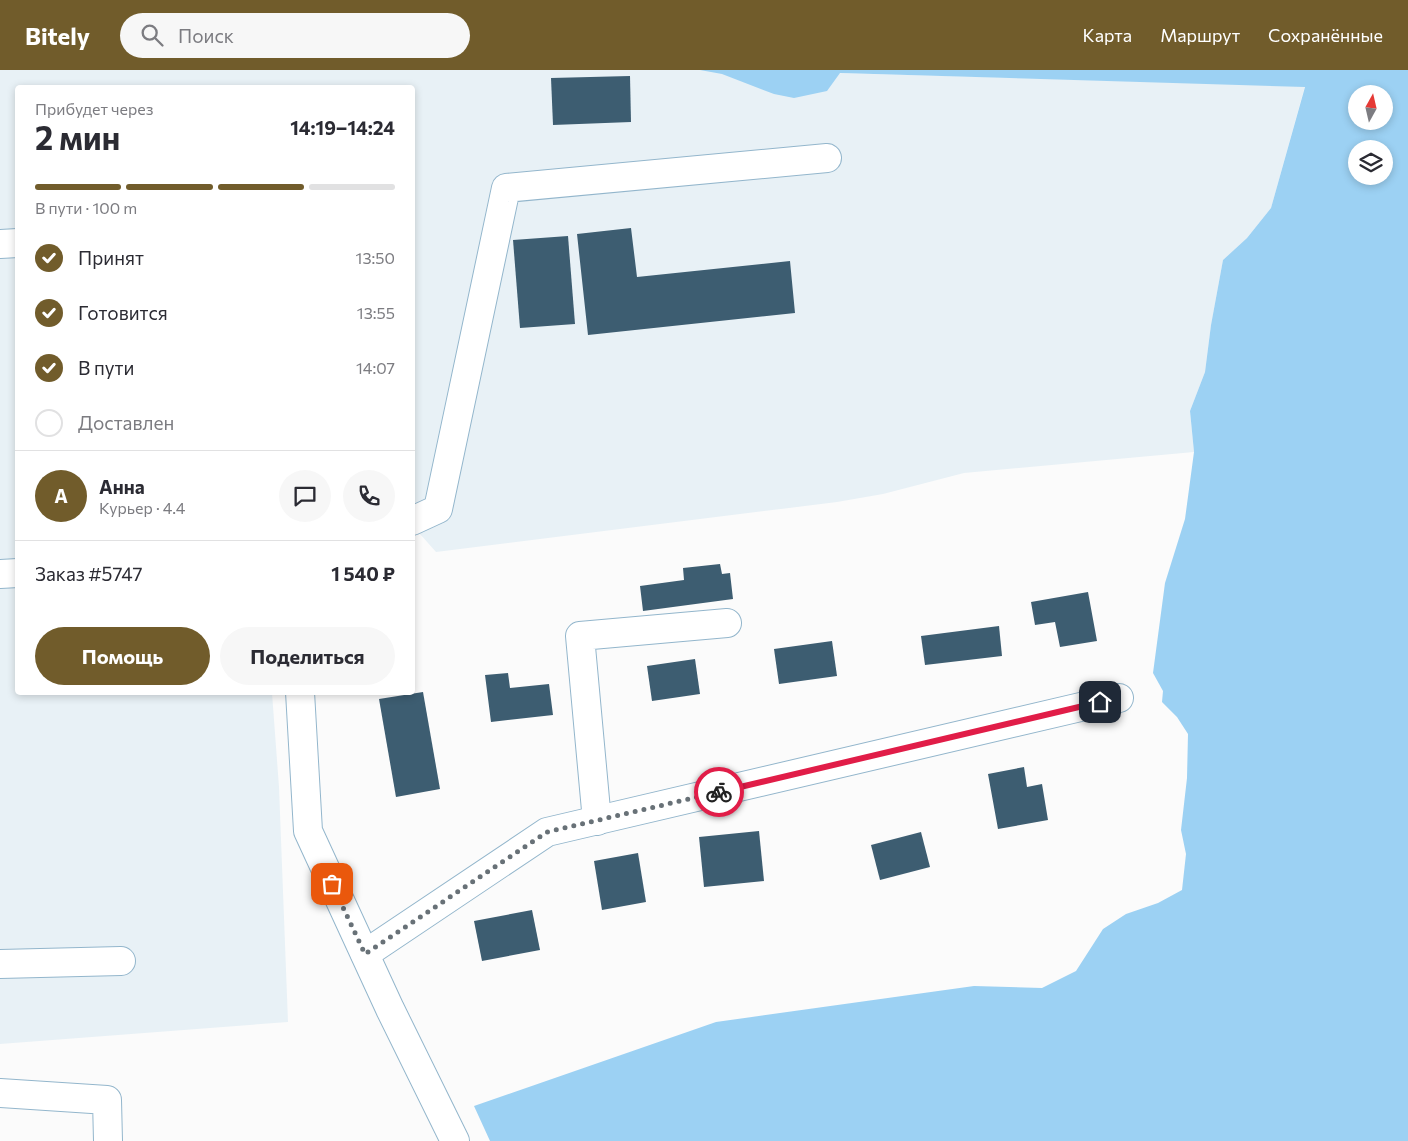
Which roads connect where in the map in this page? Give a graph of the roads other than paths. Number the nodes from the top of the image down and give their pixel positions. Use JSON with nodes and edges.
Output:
{"nodes":[{"id":1,"x":827,"y":158,"type":"dead end"},
{"id":2,"x":0,"y":244,"type":"edge"},
{"id":3,"x":15,"y":244,"type":"edge"},
{"id":4,"x":415,"y":520,"type":"edge"},
{"id":5,"x":15,"y":573,"type":"edge"},
{"id":6,"x":0,"y":574,"type":"edge"},
{"id":7,"x":727,"y":623,"type":"dead end"},
{"id":8,"x":300,"y":695,"type":"edge"},
{"id":9,"x":1120,"y":698,"type":"dead end"},
{"id":10,"x":597,"y":821,"type":"junction"},
{"id":11,"x":365,"y":954,"type":"junction"},
{"id":12,"x":121,"y":961,"type":"dead end"},
{"id":13,"x":0,"y":964,"type":"edge"},
{"id":14,"x":0,"y":1094,"type":"edge"},
{"id":15,"x":108,"y":1141,"type":"edge"},
{"id":16,"x":455,"y":1141,"type":"edge"}],
"edges":[{"from":1,"to":4,"type":"street"},
{"from":2,"to":3,"type":"street"},
{"from":5,"to":6,"type":"street"},
{"from":7,"to":10,"type":"street"},
{"from":8,"to":11,"type":"street"},
{"from":9,"to":10,"type":"street"},
{"from":10,"to":11,"type":"street"},
{"from":11,"to":16,"type":"street"},
{"from":12,"to":13,"type":"street"},
{"from":14,"to":15,"type":"street"}]}
